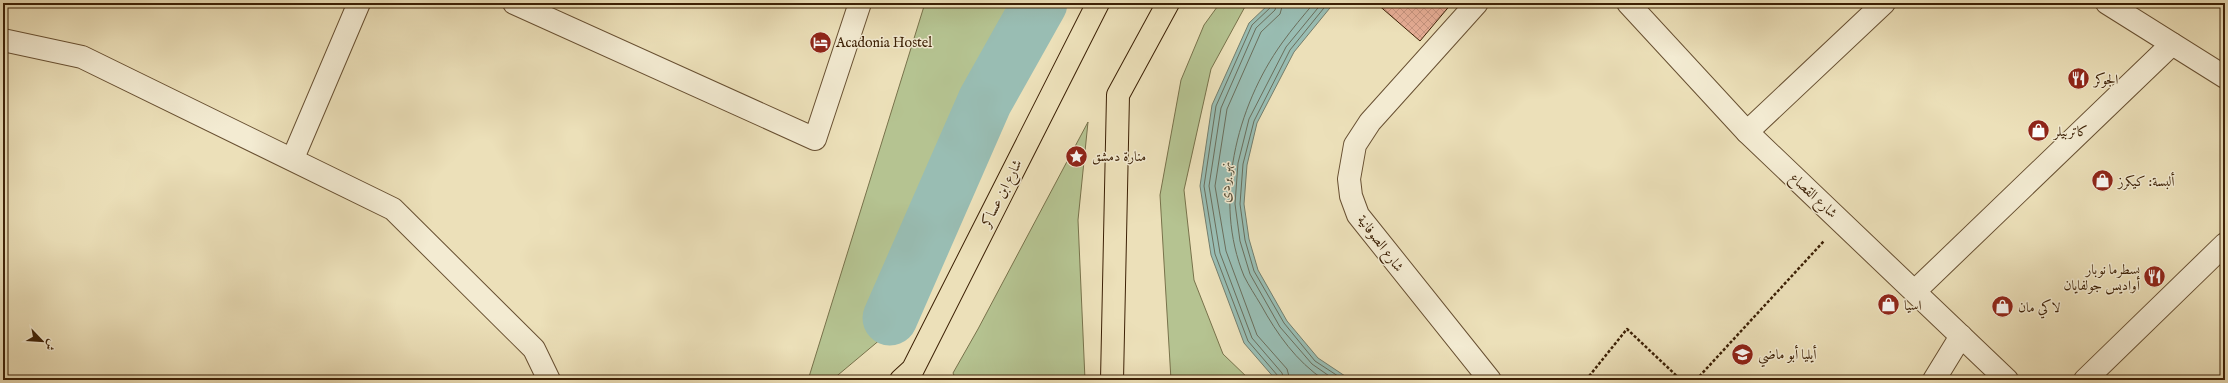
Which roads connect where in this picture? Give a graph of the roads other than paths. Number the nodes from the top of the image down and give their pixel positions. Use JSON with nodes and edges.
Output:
{"nodes":[{"id":1,"x":360,"y":3,"type":"edge"},
{"id":2,"x":514,"y":3,"type":"edge"},
{"id":3,"x":860,"y":3,"type":"edge"},
{"id":4,"x":1098,"y":3,"type":"edge"},
{"id":5,"x":1168,"y":3,"type":"edge"},
{"id":6,"x":1477,"y":3,"type":"edge"},
{"id":7,"x":1628,"y":3,"type":"edge"},
{"id":8,"x":1884,"y":3,"type":"edge"},
{"id":9,"x":2107,"y":3,"type":"edge"},
{"id":10,"x":3,"y":40,"type":"edge"},
{"id":11,"x":2172,"y":44,"type":"junction"},
{"id":12,"x":2225,"y":77,"type":"edge"},
{"id":13,"x":1747,"y":132,"type":"junction"},
{"id":14,"x":293,"y":158,"type":"junction"},
{"id":15,"x":2225,"y":244,"type":"edge"},
{"id":16,"x":1915,"y":291,"type":"junction"},
{"id":17,"x":1961,"y":336,"type":"junction"},
{"id":18,"x":549,"y":380,"type":"edge"},
{"id":19,"x":901,"y":380,"type":"edge"},
{"id":20,"x":1112,"y":380,"type":"edge"},
{"id":21,"x":1490,"y":380,"type":"edge"},
{"id":22,"x":1934,"y":380,"type":"edge"},
{"id":23,"x":2007,"y":380,"type":"edge"},
{"id":24,"x":2085,"y":380,"type":"edge"}],
"edges":[{"from":1,"to":14,"type":"street"},
{"from":2,"to":3,"type":"street"},
{"from":4,"to":19,"type":"main road","name":"شارع ابن عساكر"},
{"from":5,"to":20,"type":"main road"},
{"from":6,"to":21,"type":"street","name":"شارع الصوفانية"},
{"from":7,"to":13,"type":"street","name":"شارع القصاع"},
{"from":8,"to":13,"type":"street"},
{"from":9,"to":11,"type":"street"},
{"from":10,"to":14,"type":"street"},
{"from":11,"to":12,"type":"street"},
{"from":11,"to":16,"type":"street"},
{"from":13,"to":16,"type":"street","name":"شارع القصاع"},
{"from":14,"to":18,"type":"street"},
{"from":15,"to":24,"type":"street"},
{"from":16,"to":17,"type":"street","name":"شارع القصاع"},
{"from":17,"to":22,"type":"street"},
{"from":17,"to":23,"type":"street","name":"شارع القصاع"}]}
